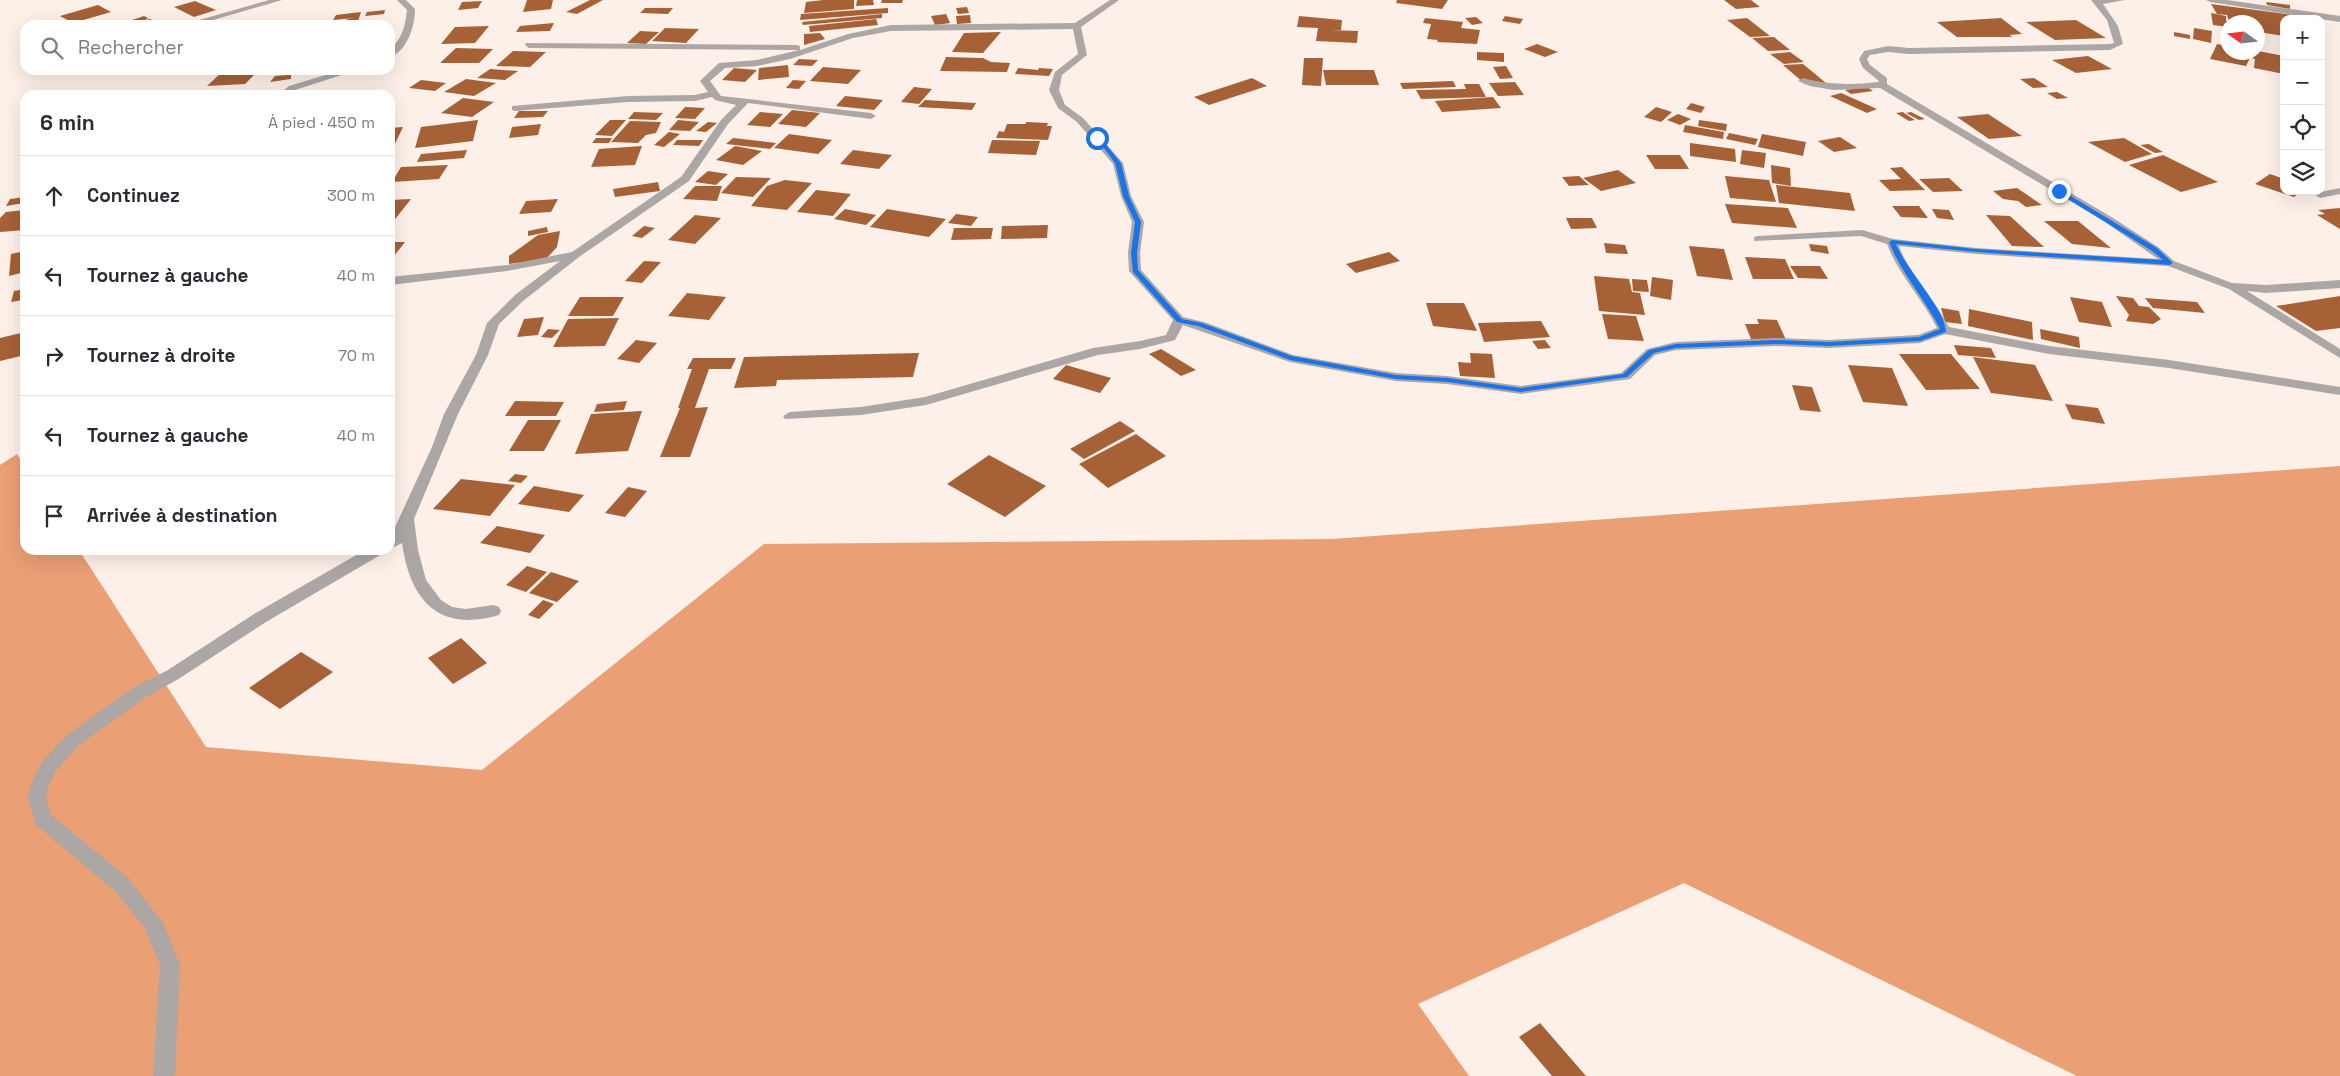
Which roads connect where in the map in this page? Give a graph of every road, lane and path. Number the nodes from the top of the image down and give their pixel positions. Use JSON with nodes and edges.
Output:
{"nodes":[{"id":1,"x":278,"y":0,"type":"edge"},
{"id":2,"x":402,"y":0,"type":"edge"},
{"id":3,"x":1115,"y":0,"type":"edge"},
{"id":4,"x":2120,"y":0,"type":"edge"},
{"id":5,"x":2210,"y":0,"type":"edge"},
{"id":6,"x":2096,"y":1,"type":"edge"},
{"id":7,"x":2340,"y":19,"type":"edge"},
{"id":8,"x":204,"y":20,"type":"edge"},
{"id":9,"x":1076,"y":26,"type":"junction"},
{"id":10,"x":529,"y":45,"type":"dead end"},
{"id":11,"x":816,"y":48,"type":"junction"},
{"id":12,"x":395,"y":49,"type":"edge"},
{"id":13,"x":335,"y":75,"type":"edge"},
{"id":14,"x":1803,"y":81,"type":"dead end"},
{"id":15,"x":1882,"y":85,"type":"junction"},
{"id":16,"x":290,"y":90,"type":"edge"},
{"id":17,"x":715,"y":93,"type":"junction"},
{"id":18,"x":746,"y":100,"type":"junction"},
{"id":19,"x":515,"y":108,"type":"dead end"},
{"id":20,"x":871,"y":116,"type":"dead end"},
{"id":21,"x":2340,"y":191,"type":"edge"},
{"id":22,"x":2325,"y":194,"type":"edge"},
{"id":23,"x":1758,"y":239,"type":"dead end"},
{"id":24,"x":1892,"y":242,"type":"junction"},
{"id":25,"x":575,"y":255,"type":"junction"},
{"id":26,"x":2170,"y":263,"type":"junction"},
{"id":27,"x":395,"y":280,"type":"edge"},
{"id":28,"x":2340,"y":284,"type":"edge"},
{"id":29,"x":2230,"y":286,"type":"junction"},
{"id":30,"x":1179,"y":320,"type":"junction"},
{"id":31,"x":1944,"y":330,"type":"junction"},
{"id":32,"x":2340,"y":354,"type":"edge"},
{"id":33,"x":2340,"y":391,"type":"edge"},
{"id":34,"x":790,"y":416,"type":"dead end"},
{"id":35,"x":407,"y":519,"type":"junction"},
{"id":36,"x":395,"y":541,"type":"edge"},
{"id":37,"x":368,"y":555,"type":"edge"},
{"id":38,"x":493,"y":611,"type":"dead end"},
{"id":39,"x":164,"y":1076,"type":"edge"}],
"edges":[{"from":1,"to":8,"type":"street"},
{"from":2,"to":12,"type":"street"},
{"from":3,"to":9,"type":"street"},
{"from":4,"to":6,"type":"street"},
{"from":5,"to":7,"type":"street"},
{"from":6,"to":15,"type":"street"},
{"from":9,"to":11,"type":"street"},
{"from":9,"to":30,"type":"street"},
{"from":10,"to":11,"type":"street"},
{"from":11,"to":17,"type":"street"},
{"from":13,"to":16,"type":"street"},
{"from":14,"to":15,"type":"street"},
{"from":15,"to":26,"type":"street"},
{"from":17,"to":18,"type":"street"},
{"from":17,"to":19,"type":"street"},
{"from":18,"to":20,"type":"street"},
{"from":18,"to":25,"type":"street"},
{"from":21,"to":22,"type":"street"},
{"from":23,"to":24,"type":"street"},
{"from":24,"to":26,"type":"street"},
{"from":24,"to":31,"type":"street"},
{"from":25,"to":27,"type":"street"},
{"from":25,"to":35,"type":"street"},
{"from":26,"to":29,"type":"street"},
{"from":28,"to":29,"type":"street"},
{"from":29,"to":32,"type":"street"},
{"from":30,"to":31,"type":"street"},
{"from":30,"to":34,"type":"street"},
{"from":31,"to":33,"type":"street"},
{"from":35,"to":36,"type":"street"},
{"from":35,"to":38,"type":"street"},
{"from":37,"to":39,"type":"street"}]}
